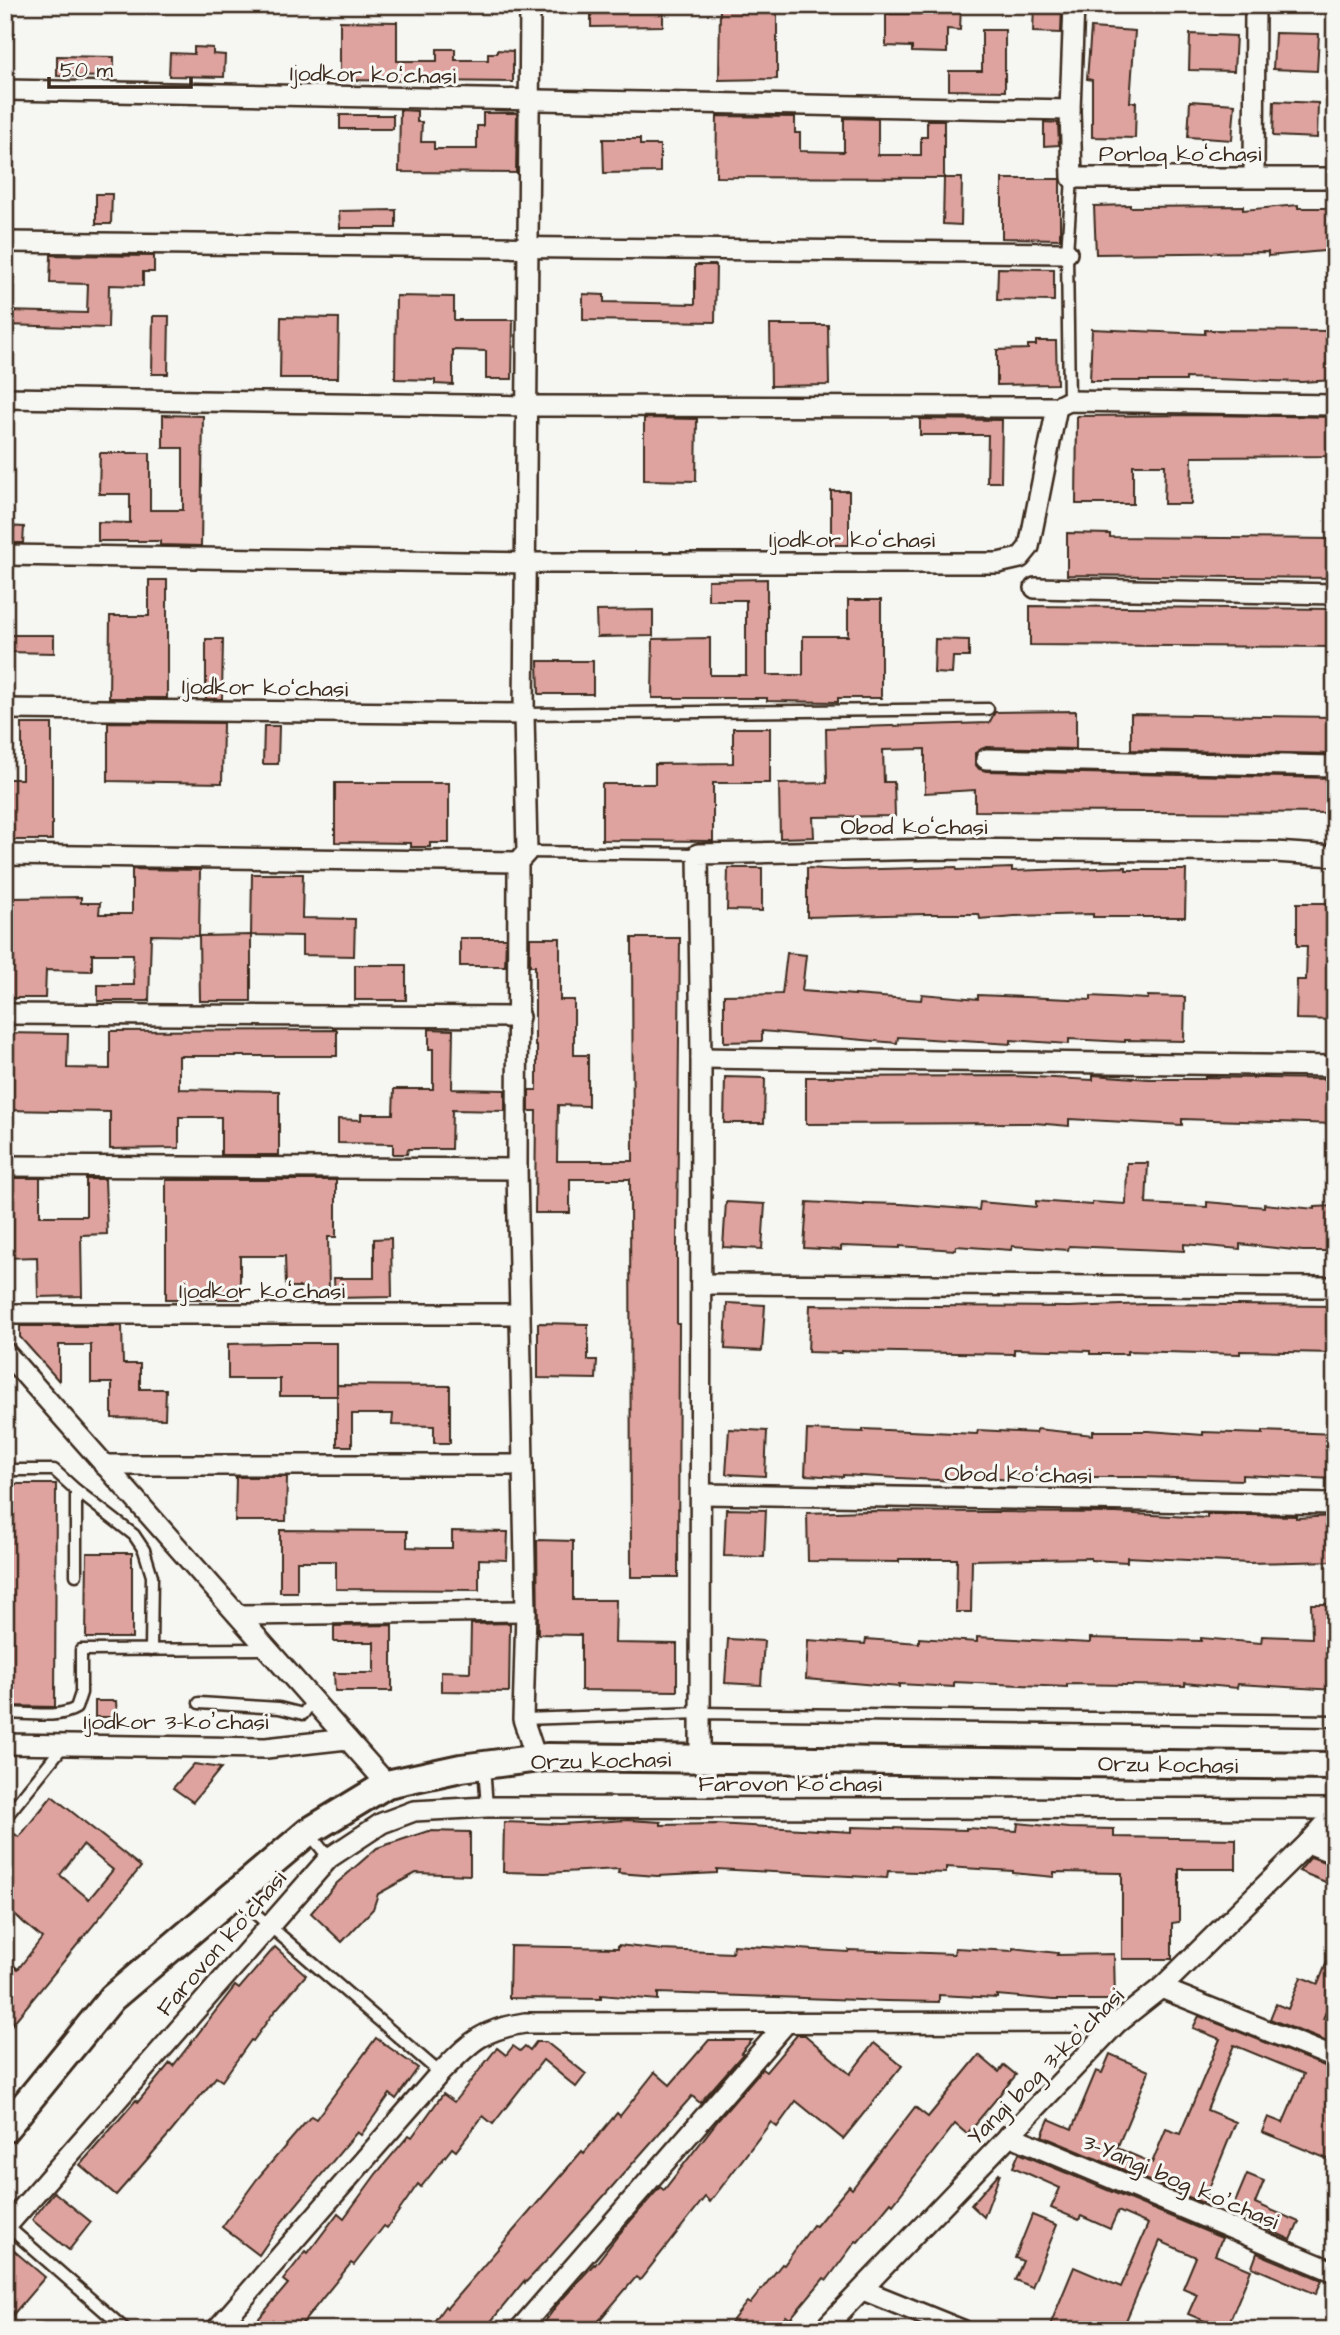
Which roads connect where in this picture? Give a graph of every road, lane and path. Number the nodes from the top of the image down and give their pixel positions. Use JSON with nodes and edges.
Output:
{"nodes":[{"id":1,"x":530,"y":5,"type":"edge"},
{"id":2,"x":1074,"y":5,"type":"edge"},
{"id":3,"x":1255,"y":5,"type":"edge"},
{"id":4,"x":5,"y":90,"type":"edge"},
{"id":5,"x":530,"y":101,"type":"junction"},
{"id":6,"x":1070,"y":110,"type":"junction"},
{"id":7,"x":1254,"y":177,"type":"junction"},
{"id":8,"x":1072,"y":178,"type":"junction"},
{"id":9,"x":1335,"y":178,"type":"edge"},
{"id":10,"x":5,"y":242,"type":"edge"},
{"id":11,"x":528,"y":247,"type":"junction"},
{"id":12,"x":1067,"y":253,"type":"junction"},
{"id":13,"x":5,"y":398,"type":"edge"},
{"id":14,"x":1063,"y":404,"type":"junction"},
{"id":15,"x":1335,"y":405,"type":"edge"},
{"id":16,"x":527,"y":406,"type":"junction"},
{"id":17,"x":5,"y":555,"type":"edge"},
{"id":18,"x":527,"y":564,"type":"junction"},
{"id":19,"x":1035,"y":588,"type":"dead end"},
{"id":20,"x":1335,"y":594,"type":"edge"},
{"id":21,"x":5,"y":709,"type":"edge"},
{"id":22,"x":988,"y":709,"type":"dead end"},
{"id":23,"x":524,"y":713,"type":"junction"},
{"id":24,"x":986,"y":759,"type":"dead end"},
{"id":25,"x":1335,"y":766,"type":"edge"},
{"id":26,"x":698,"y":854,"type":"junction"},
{"id":27,"x":5,"y":855,"type":"edge"},
{"id":28,"x":1335,"y":856,"type":"edge"},
{"id":29,"x":522,"y":857,"type":"junction"},
{"id":30,"x":5,"y":1014,"type":"edge"},
{"id":31,"x":519,"y":1017,"type":"junction"},
{"id":32,"x":701,"y":1058,"type":"junction"},
{"id":33,"x":1335,"y":1066,"type":"edge"},
{"id":34,"x":5,"y":1166,"type":"edge"},
{"id":35,"x":517,"y":1169,"type":"junction"},
{"id":36,"x":701,"y":1284,"type":"junction"},
{"id":37,"x":1335,"y":1287,"type":"edge"},
{"id":38,"x":5,"y":1314,"type":"edge"},
{"id":39,"x":518,"y":1314,"type":"junction"},
{"id":40,"x":5,"y":1352,"type":"edge"},
{"id":41,"x":104,"y":1465,"type":"junction"},
{"id":42,"x":523,"y":1465,"type":"junction"},
{"id":43,"x":5,"y":1470,"type":"edge"},
{"id":44,"x":76,"y":1490,"type":"junction"},
{"id":45,"x":701,"y":1494,"type":"junction"},
{"id":46,"x":1335,"y":1504,"type":"edge"},
{"id":47,"x":76,"y":1574,"type":"dead end"},
{"id":48,"x":526,"y":1611,"type":"junction"},
{"id":49,"x":239,"y":1615,"type":"junction"},
{"id":50,"x":267,"y":1649,"type":"junction"},
{"id":51,"x":151,"y":1650,"type":"junction"},
{"id":52,"x":313,"y":1700,"type":"junction"},
{"id":53,"x":199,"y":1703,"type":"dead end"},
{"id":54,"x":5,"y":1713,"type":"edge"},
{"id":55,"x":700,"y":1713,"type":"junction"},
{"id":56,"x":523,"y":1719,"type":"junction"},
{"id":57,"x":1335,"y":1721,"type":"edge"},
{"id":58,"x":347,"y":1739,"type":"junction"},
{"id":59,"x":5,"y":1744,"type":"edge"},
{"id":60,"x":64,"y":1745,"type":"junction"},
{"id":61,"x":536,"y":1758,"type":"junction"},
{"id":62,"x":700,"y":1759,"type":"junction"},
{"id":63,"x":484,"y":1765,"type":"junction"},
{"id":64,"x":1335,"y":1766,"type":"edge"},
{"id":65,"x":387,"y":1784,"type":"junction"},
{"id":66,"x":487,"y":1807,"type":"junction"},
{"id":67,"x":1335,"y":1811,"type":"edge"},
{"id":68,"x":5,"y":1818,"type":"edge"},
{"id":69,"x":307,"y":1832,"type":"junction"},
{"id":70,"x":1308,"y":1843,"type":"junction"},
{"id":71,"x":1335,"y":1854,"type":"edge"},
{"id":72,"x":329,"y":1858,"type":"junction"},
{"id":73,"x":232,"y":1894,"type":"junction"},
{"id":74,"x":268,"y":1927,"type":"junction"},
{"id":75,"x":1161,"y":1988,"type":"junction"},
{"id":76,"x":787,"y":2022,"type":"junction"},
{"id":77,"x":1118,"y":2022,"type":"junction"},
{"id":78,"x":1335,"y":2058,"type":"edge"},
{"id":79,"x":440,"y":2073,"type":"junction"},
{"id":80,"x":5,"y":2129,"type":"edge"},
{"id":81,"x":1009,"y":2135,"type":"junction"},
{"id":82,"x":6,"y":2226,"type":"edge"},
{"id":83,"x":1335,"y":2272,"type":"edge"},
{"id":84,"x":863,"y":2290,"type":"junction"},
{"id":85,"x":126,"y":2330,"type":"edge"},
{"id":86,"x":215,"y":2330,"type":"edge"},
{"id":87,"x":519,"y":2330,"type":"edge"},
{"id":88,"x":823,"y":2330,"type":"edge"},
{"id":89,"x":962,"y":2330,"type":"edge"}],
"edges":[{"from":1,"to":5,"type":"street"},
{"from":2,"to":6,"type":"street","name":"Porloq koʻchasi"},
{"from":3,"to":7,"type":"street"},
{"from":4,"to":5,"type":"street","name":"Ijodkor koʻchasi"},
{"from":5,"to":6,"type":"street","name":"Ijodkor koʻchasi"},
{"from":5,"to":11,"type":"street"},
{"from":6,"to":8,"type":"street","name":"Porloq koʻchasi"},
{"from":7,"to":8,"type":"street","name":"Porloq koʻchasi"},
{"from":7,"to":9,"type":"street","name":"Porloq koʻchasi"},
{"from":8,"to":12,"type":"lane"},
{"from":10,"to":11,"type":"street"},
{"from":11,"to":12,"type":"street"},
{"from":11,"to":16,"type":"street"},
{"from":12,"to":14,"type":"lane"},
{"from":13,"to":16,"type":"street"},
{"from":14,"to":15,"type":"street"},
{"from":14,"to":16,"type":"street"},
{"from":14,"to":18,"type":"street","name":"Ijodkor koʻchasi"},
{"from":16,"to":18,"type":"street"},
{"from":17,"to":18,"type":"street","name":"Ijodkor koʻchasi"},
{"from":18,"to":23,"type":"street"},
{"from":19,"to":20,"type":"street"},
{"from":21,"to":23,"type":"street","name":"Ijodkor koʻchasi"},
{"from":22,"to":23,"type":"lane"},
{"from":23,"to":29,"type":"street"},
{"from":24,"to":25,"type":"street"},
{"from":26,"to":28,"type":"street","name":"Obod koʻchasi"},
{"from":26,"to":29,"type":"lane"},
{"from":26,"to":32,"type":"street"},
{"from":27,"to":29,"type":"street"},
{"from":29,"to":31,"type":"street"},
{"from":30,"to":31,"type":"street"},
{"from":31,"to":35,"type":"street"},
{"from":32,"to":33,"type":"street"},
{"from":32,"to":36,"type":"street"},
{"from":34,"to":35,"type":"street"},
{"from":35,"to":39,"type":"street"},
{"from":36,"to":37,"type":"street"},
{"from":36,"to":45,"type":"street"},
{"from":38,"to":39,"type":"street","name":"Ijodkor koʻchasi"},
{"from":39,"to":42,"type":"street"},
{"from":40,"to":41,"type":"street"},
{"from":41,"to":42,"type":"street"},
{"from":41,"to":49,"type":"street"},
{"from":42,"to":48,"type":"street"},
{"from":43,"to":44,"type":"lane"},
{"from":44,"to":47,"type":"lane"},
{"from":44,"to":51,"type":"lane"},
{"from":45,"to":46,"type":"street","name":"Obod koʻchasi"},
{"from":45,"to":55,"type":"street"},
{"from":48,"to":49,"type":"street"},
{"from":48,"to":56,"type":"street"},
{"from":49,"to":50,"type":"street"},
{"from":50,"to":51,"type":"lane"},
{"from":50,"to":52,"type":"street"},
{"from":51,"to":54,"type":"lane"},
{"from":52,"to":53,"type":"lane"},
{"from":52,"to":58,"type":"street"},
{"from":55,"to":56,"type":"lane"},
{"from":55,"to":57,"type":"lane"},
{"from":55,"to":62,"type":"street"},
{"from":56,"to":61,"type":"street"},
{"from":58,"to":60,"type":"street","name":"Ijodkor 3-koʼchasi"},
{"from":58,"to":65,"type":"street"},
{"from":59,"to":60,"type":"street","name":"Ijodkor 3-koʼchasi"},
{"from":60,"to":68,"type":"lane"},
{"from":61,"to":62,"type":"main road","name":"Orzu kochasi"},
{"from":61,"to":63,"type":"main road","name":"Orzu kochasi"},
{"from":62,"to":64,"type":"main road","name":"Orzu kochasi"},
{"from":63,"to":65,"type":"main road","name":"Orzu kochasi"},
{"from":63,"to":66,"type":"lane"},
{"from":65,"to":69,"type":"main road","name":"Orzu kochasi"},
{"from":66,"to":67,"type":"street","name":"Farovon koʻchasi"},
{"from":66,"to":72,"type":"street","name":"Farovon koʻchasi"},
{"from":67,"to":70,"type":"street","name":"Yangi bog 3-koʼchasi"},
{"from":69,"to":72,"type":"lane"},
{"from":69,"to":73,"type":"main road","name":"Orzu kochasi"},
{"from":70,"to":71,"type":"street"},
{"from":70,"to":75,"type":"street","name":"Yangi bog 3-koʼchasi"},
{"from":72,"to":74,"type":"street","name":"Farovon koʻchasi"},
{"from":73,"to":74,"type":"lane"},
{"from":73,"to":80,"type":"main road","name":"Orzu kochasi"},
{"from":74,"to":79,"type":"lane"},
{"from":74,"to":82,"type":"street","name":"Farovon koʻchasi"},
{"from":75,"to":77,"type":"street","name":"Yangi bog 3-koʼchasi"},
{"from":75,"to":78,"type":"street"},
{"from":76,"to":77,"type":"street"},
{"from":76,"to":79,"type":"street"},
{"from":76,"to":87,"type":"street"},
{"from":77,"to":81,"type":"street","name":"Yangi bog 3-koʼchasi"},
{"from":79,"to":86,"type":"street"},
{"from":81,"to":83,"type":"street","name":"3-Yangi bog koʼchasi"},
{"from":81,"to":84,"type":"street","name":"Yangi bog 3-koʼchasi"},
{"from":82,"to":85,"type":"lane"},
{"from":84,"to":88,"type":"street","name":"Yangi bog 3-koʼchasi"},
{"from":84,"to":89,"type":"street"}]}
